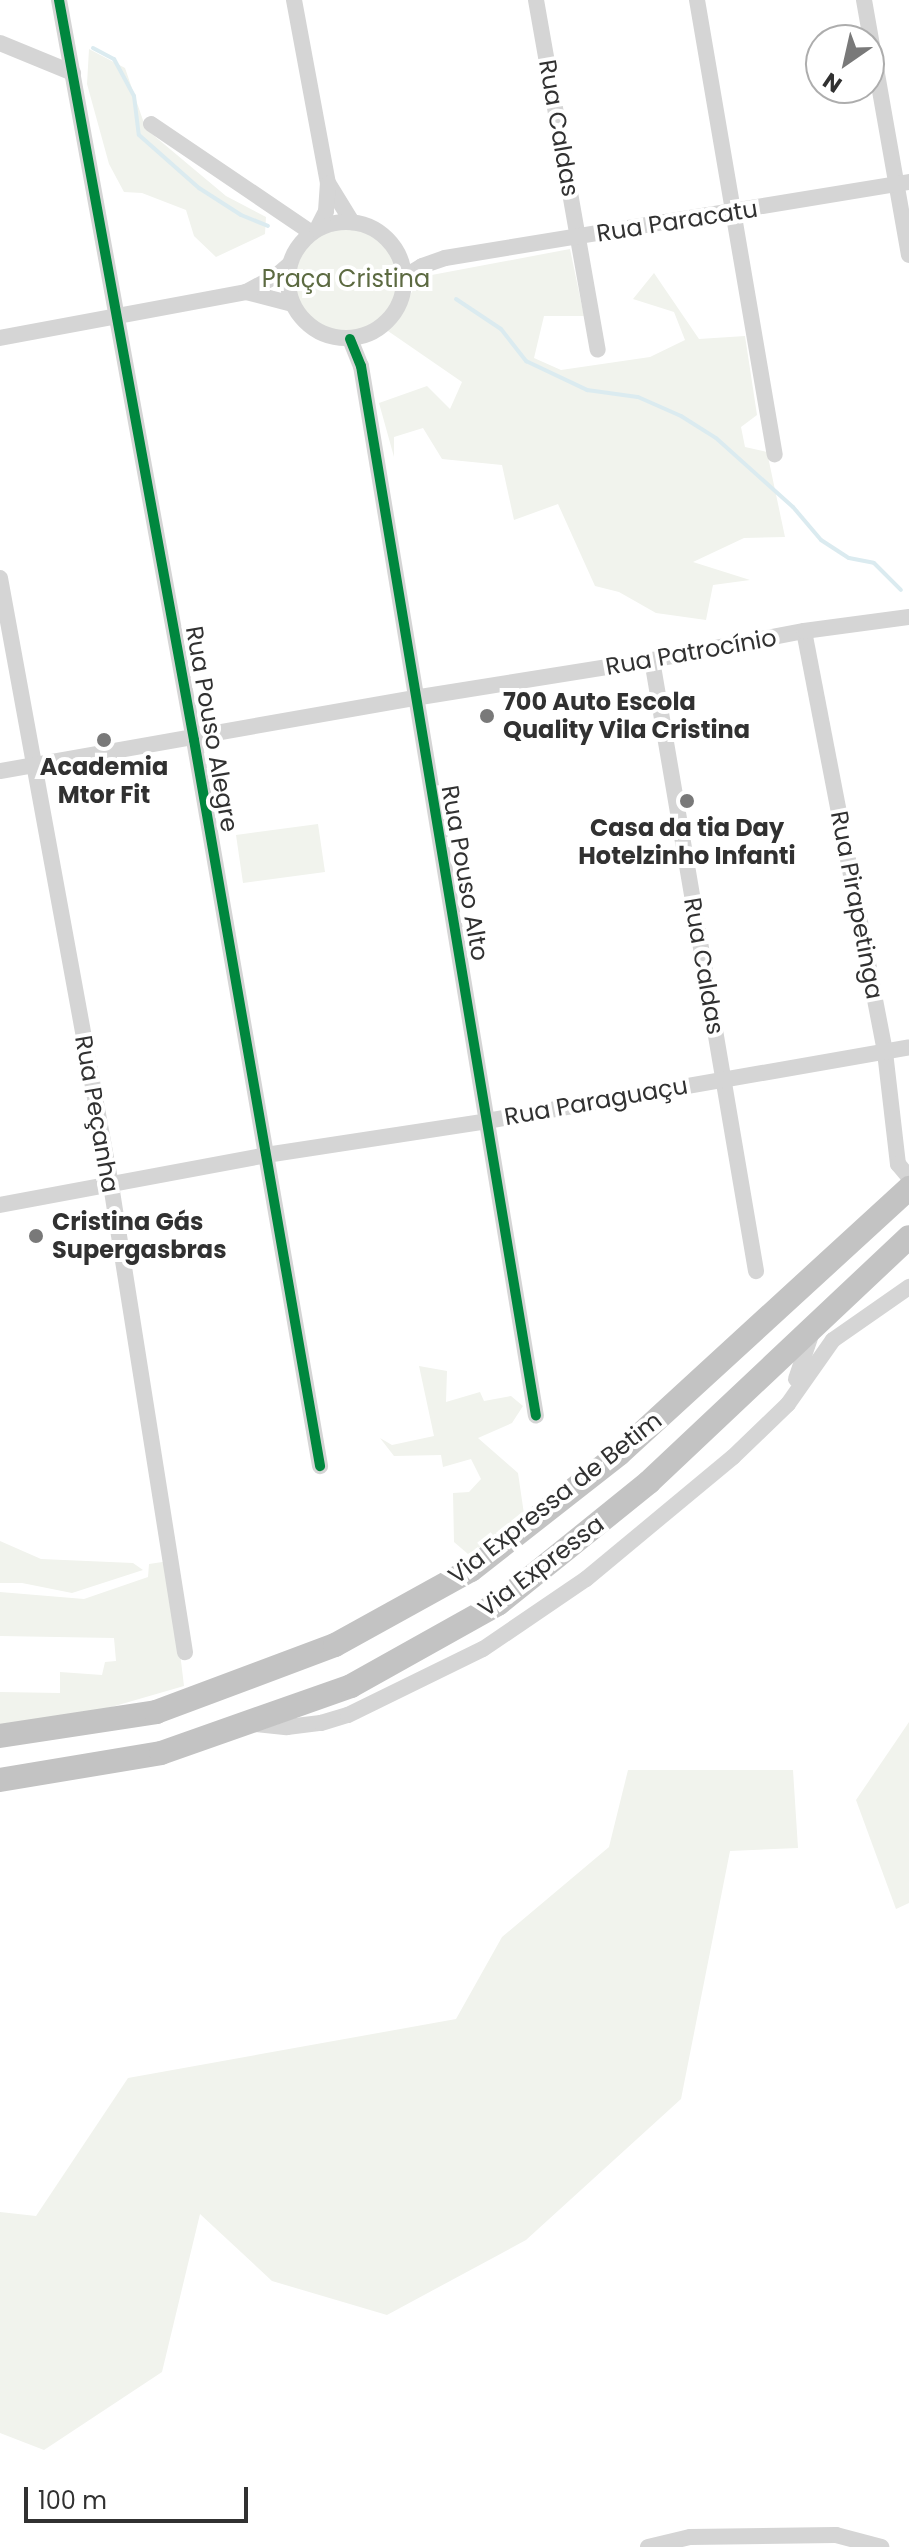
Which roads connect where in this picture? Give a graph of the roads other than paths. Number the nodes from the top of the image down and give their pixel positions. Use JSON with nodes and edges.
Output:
{"nodes":[{"id":1,"x":59,"y":0,"type":"edge"},
{"id":2,"x":294,"y":0,"type":"edge"},
{"id":3,"x":536,"y":0,"type":"edge"},
{"id":4,"x":697,"y":0,"type":"edge"},
{"id":5,"x":864,"y":0,"type":"edge"},
{"id":6,"x":0,"y":43,"type":"edge"},
{"id":7,"x":73,"y":73,"type":"junction"},
{"id":8,"x":151,"y":124,"type":"dead end"},
{"id":9,"x":328,"y":183,"type":"junction"},
{"id":10,"x":903,"y":183,"type":"edge"},
{"id":11,"x":736,"y":212,"type":"junction"},
{"id":12,"x":352,"y":222,"type":"junction"},
{"id":13,"x":314,"y":231,"type":"junction"},
{"id":14,"x":578,"y":236,"type":"junction"},
{"id":15,"x":398,"y":253,"type":"junction"},
{"id":16,"x":909,"y":255,"type":"edge"},
{"id":17,"x":445,"y":258,"type":"junction"},
{"id":18,"x":290,"y":264,"type":"junction"},
{"id":19,"x":404,"y":277,"type":"junction"},
{"id":20,"x":246,"y":292,"type":"junction"},
{"id":21,"x":292,"y":304,"type":"junction"},
{"id":22,"x":117,"y":314,"type":"junction"},
{"id":23,"x":371,"y":333,"type":"junction"},
{"id":24,"x":0,"y":338,"type":"edge"},
{"id":25,"x":350,"y":339,"type":"junction"},
{"id":26,"x":598,"y":350,"type":"dead end"},
{"id":27,"x":361,"y":366,"type":"junction"},
{"id":28,"x":775,"y":454,"type":"dead end"},
{"id":29,"x":0,"y":578,"type":"edge"},
{"id":30,"x":909,"y":617,"type":"edge"},
{"id":31,"x":804,"y":631,"type":"junction"},
{"id":32,"x":652,"y":660,"type":"junction"},
{"id":33,"x":414,"y":698,"type":"junction"},
{"id":34,"x":194,"y":740,"type":"junction"},
{"id":35,"x":33,"y":765,"type":"junction"},
{"id":36,"x":0,"y":771,"type":"edge"},
{"id":37,"x":909,"y":1047,"type":"edge"},
{"id":38,"x":885,"y":1052,"type":"junction"},
{"id":39,"x":723,"y":1078,"type":"junction"},
{"id":40,"x":487,"y":1121,"type":"junction"},
{"id":41,"x":266,"y":1155,"type":"junction"},
{"id":42,"x":909,"y":1177,"type":"edge"},
{"id":43,"x":111,"y":1185,"type":"junction"},
{"id":44,"x":909,"y":1188,"type":"edge"},
{"id":45,"x":0,"y":1205,"type":"edge"},
{"id":46,"x":909,"y":1237,"type":"edge"},
{"id":47,"x":756,"y":1271,"type":"dead end"},
{"id":48,"x":909,"y":1287,"type":"edge"},
{"id":49,"x":815,"y":1323,"type":"junction"},
{"id":50,"x":788,"y":1404,"type":"junction"},
{"id":51,"x":536,"y":1416,"type":"dead end"},
{"id":52,"x":320,"y":1466,"type":"dead end"},
{"id":53,"x":185,"y":1652,"type":"dead end"},
{"id":54,"x":246,"y":1723,"type":"junction"},
{"id":55,"x":0,"y":1736,"type":"edge"},
{"id":56,"x":0,"y":1780,"type":"edge"},
{"id":57,"x":648,"y":2547,"type":"edge"},
{"id":58,"x":881,"y":2547,"type":"edge"}],
"edges":[{"from":1,"to":7,"type":"street","name":"Rua Pouso Alegre"},
{"from":2,"to":9,"type":"street"},
{"from":3,"to":14,"type":"street","name":"Rua Caldas"},
{"from":4,"to":11,"type":"street"},
{"from":5,"to":10,"type":"street"},
{"from":6,"to":7,"type":"street"},
{"from":7,"to":22,"type":"street","name":"Rua Pouso Alegre"},
{"from":8,"to":13,"type":"street"},
{"from":9,"to":12,"type":"street"},
{"from":9,"to":13,"type":"street"},
{"from":10,"to":11,"type":"street","name":"Rua Paracatu"},
{"from":10,"to":16,"type":"street"},
{"from":11,"to":14,"type":"street","name":"Rua Paracatu"},
{"from":11,"to":28,"type":"street"},
{"from":12,"to":13,"type":"street"},
{"from":12,"to":15,"type":"street"},
{"from":13,"to":18,"type":"street"},
{"from":14,"to":17,"type":"street","name":"Rua Paracatu"},
{"from":14,"to":26,"type":"street","name":"Rua Caldas"},
{"from":15,"to":17,"type":"street","name":"Rua Paracatu"},
{"from":15,"to":19,"type":"street"},
{"from":17,"to":19,"type":"street","name":"Rua Paracatu"},
{"from":18,"to":20,"type":"street"},
{"from":18,"to":21,"type":"street"},
{"from":19,"to":23,"type":"street"},
{"from":20,"to":21,"type":"street"},
{"from":20,"to":22,"type":"street"},
{"from":21,"to":25,"type":"street"},
{"from":22,"to":24,"type":"street"},
{"from":22,"to":34,"type":"street","name":"Rua Pouso Alegre"},
{"from":23,"to":25,"type":"street"},
{"from":23,"to":27,"type":"street","name":"Rua Pouso Alto"},
{"from":25,"to":27,"type":"street","name":"Rua Pouso Alto"},
{"from":27,"to":33,"type":"street","name":"Rua Pouso Alto"},
{"from":29,"to":35,"type":"street","name":"Rua Peçanha"},
{"from":30,"to":31,"type":"street","name":"Rua Patrocínio"},
{"from":31,"to":32,"type":"street","name":"Rua Patrocínio"},
{"from":31,"to":38,"type":"street","name":"Rua Pirapetinga"},
{"from":32,"to":33,"type":"street","name":"Rua Patrocínio"},
{"from":32,"to":39,"type":"street","name":"Rua Caldas"},
{"from":33,"to":34,"type":"street","name":"Rua Patrocínio"},
{"from":33,"to":40,"type":"street","name":"Rua Pouso Alto"},
{"from":34,"to":35,"type":"street","name":"Rua Patrocínio"},
{"from":34,"to":41,"type":"street","name":"Rua Pouso Alegre"},
{"from":35,"to":36,"type":"street","name":"Rua Patrocínio"},
{"from":35,"to":43,"type":"street","name":"Rua Peçanha"},
{"from":37,"to":38,"type":"street","name":"Rua Paraguaçu"},
{"from":38,"to":39,"type":"street","name":"Rua Paraguaçu"},
{"from":38,"to":42,"type":"street","name":"Rua Pirapetinga"},
{"from":39,"to":40,"type":"street","name":"Rua Paraguaçu"},
{"from":39,"to":47,"type":"street","name":"Rua Caldas"},
{"from":40,"to":41,"type":"street","name":"Rua Paraguaçu"},
{"from":40,"to":51,"type":"street","name":"Rua Pouso Alto"},
{"from":41,"to":43,"type":"street","name":"Rua Paraguaçu"},
{"from":41,"to":52,"type":"street","name":"Rua Pouso Alegre"},
{"from":43,"to":45,"type":"street","name":"Rua Paraguaçu"},
{"from":43,"to":53,"type":"street","name":"Rua Peçanha"},
{"from":44,"to":55,"type":"highway","name":"Via Expressa de Betim"},
{"from":46,"to":49,"type":"highway","name":"Via Expressa"},
{"from":48,"to":50,"type":"street"},
{"from":49,"to":50,"type":"street"},
{"from":49,"to":54,"type":"highway","name":"Via Expressa"},
{"from":50,"to":54,"type":"street"},
{"from":54,"to":56,"type":"highway","name":"Via Expressa"},
{"from":57,"to":58,"type":"street"}]}
